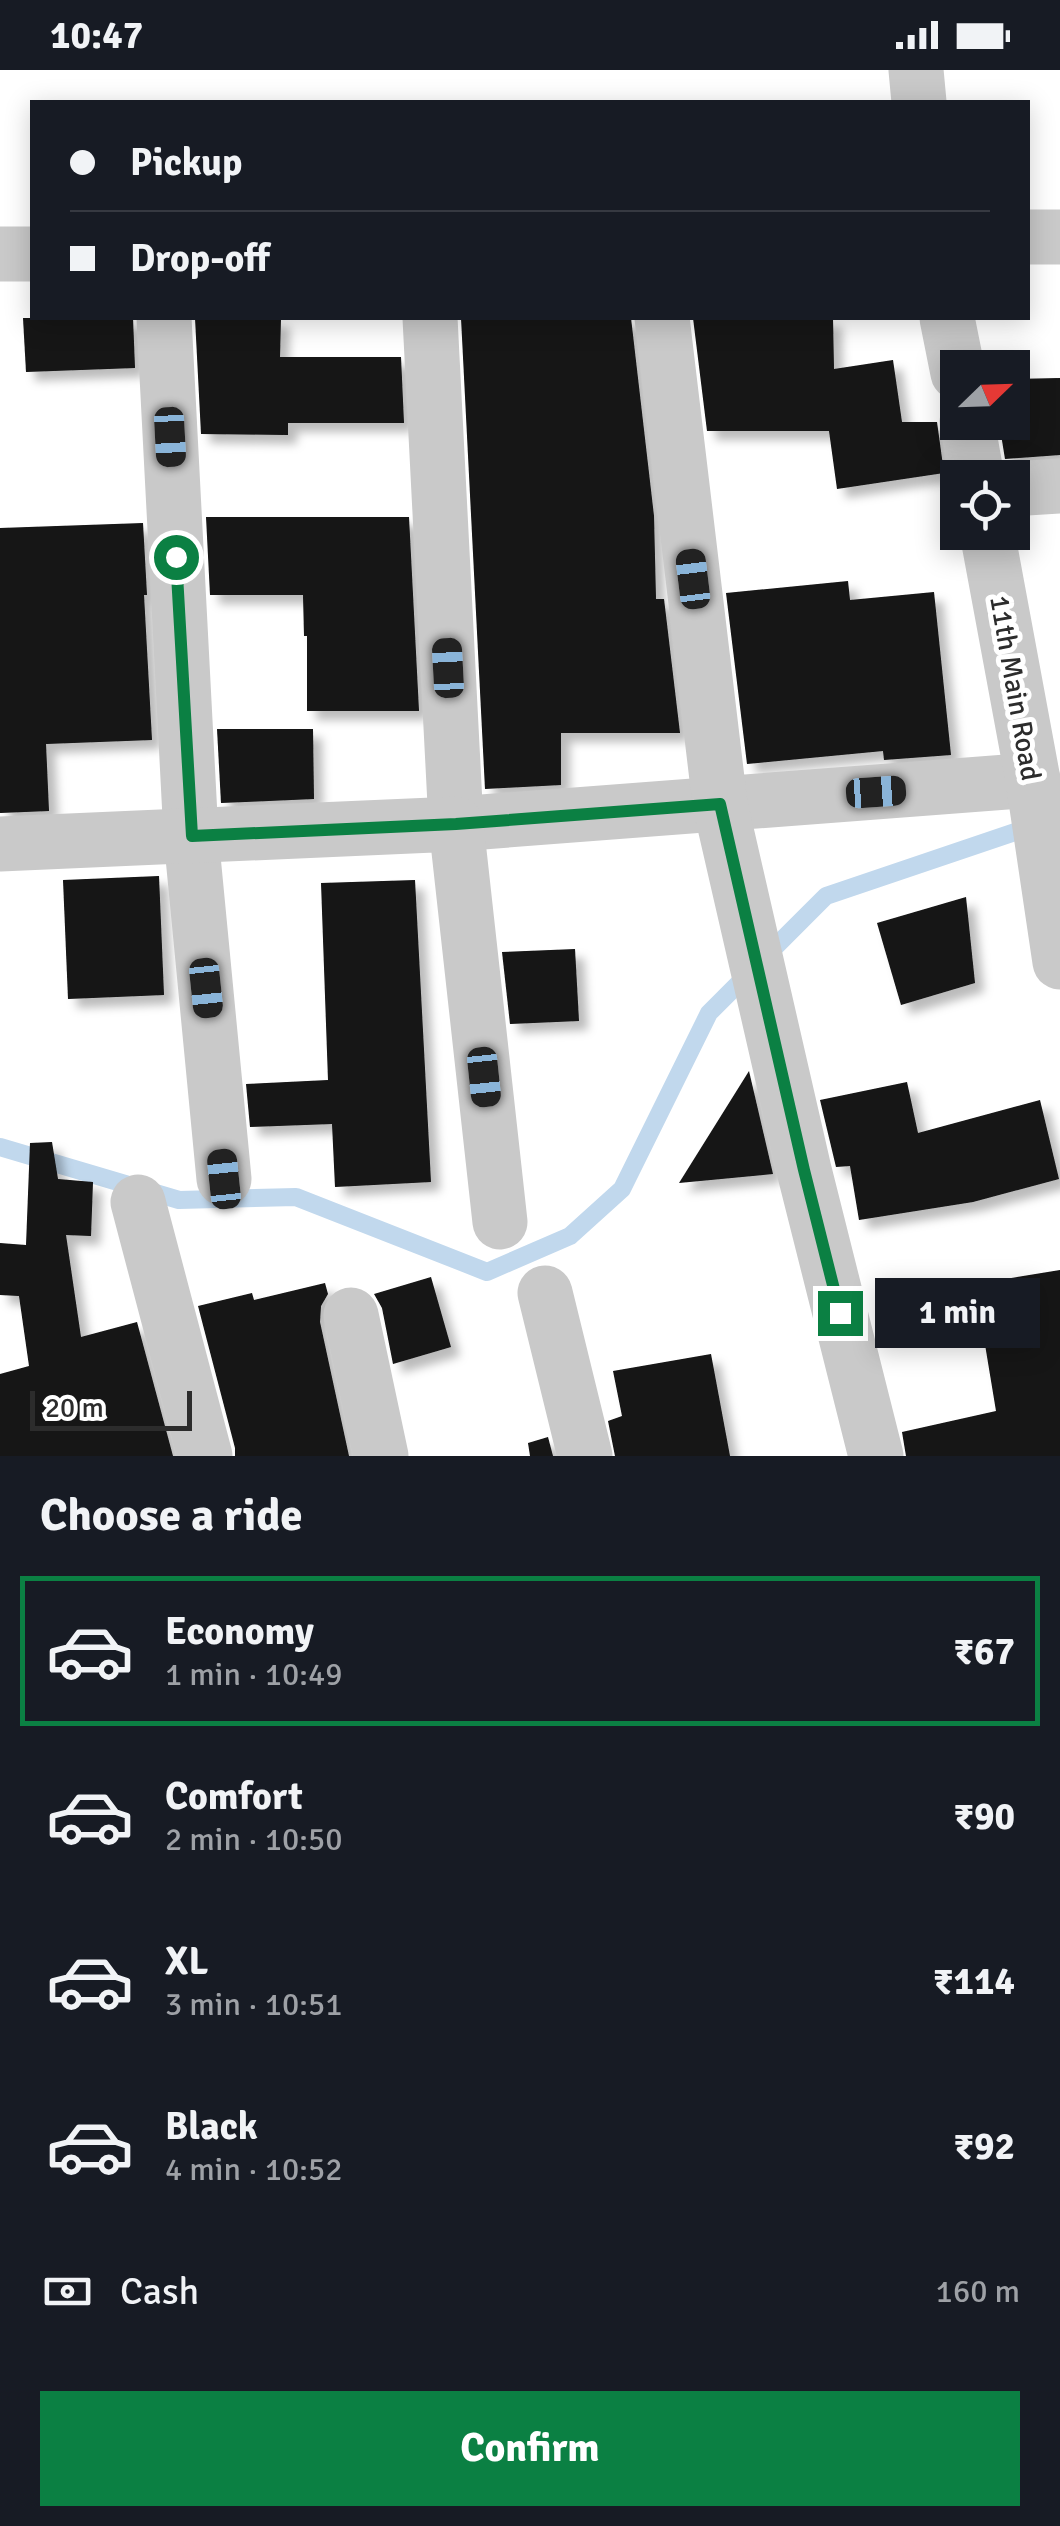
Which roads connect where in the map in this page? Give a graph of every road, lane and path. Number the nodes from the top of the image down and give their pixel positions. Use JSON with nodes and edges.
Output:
{"nodes":[{"id":1,"x":916,"y":70,"type":"edge"},
{"id":2,"x":919,"y":100,"type":"edge"},
{"id":3,"x":1030,"y":236,"type":"edge"},
{"id":4,"x":1060,"y":237,"type":"edge"},
{"id":5,"x":0,"y":254,"type":"edge"},
{"id":6,"x":30,"y":254,"type":"edge"},
{"id":7,"x":164,"y":320,"type":"edge"},
{"id":8,"x":430,"y":320,"type":"edge"},
{"id":9,"x":662,"y":320,"type":"edge"},
{"id":10,"x":947,"y":320,"type":"edge"},
{"id":11,"x":953,"y":350,"type":"edge"},
{"id":12,"x":1060,"y":486,"type":"edge"},
{"id":13,"x":1030,"y":488,"type":"edge"},
{"id":14,"x":990,"y":550,"type":"edge"},
{"id":15,"x":1032,"y":780,"type":"junction"},
{"id":16,"x":720,"y":804,"type":"junction"},
{"id":17,"x":456,"y":824,"type":"junction"},
{"id":18,"x":192,"y":836,"type":"junction"},
{"id":19,"x":0,"y":844,"type":"edge"},
{"id":20,"x":1060,"y":962,"type":"edge"},
{"id":21,"x":224,"y":1179,"type":"dead end"},
{"id":22,"x":138,"y":1202,"type":"dead end"},
{"id":23,"x":500,"y":1222,"type":"dead end"},
{"id":24,"x":545,"y":1293,"type":"dead end"},
{"id":25,"x":351,"y":1315,"type":"dead end"},
{"id":26,"x":205,"y":1456,"type":"edge"},
{"id":27,"x":381,"y":1456,"type":"edge"},
{"id":28,"x":586,"y":1456,"type":"edge"},
{"id":29,"x":876,"y":1456,"type":"edge"}],
"edges":[{"from":1,"to":2,"type":"street"},
{"from":3,"to":4,"type":"street"},
{"from":5,"to":6,"type":"street"},
{"from":7,"to":18,"type":"street"},
{"from":8,"to":17,"type":"street"},
{"from":9,"to":16,"type":"street"},
{"from":10,"to":11,"type":"street"},
{"from":12,"to":13,"type":"street"},
{"from":14,"to":15,"type":"street","name":"11th Main Road"},
{"from":15,"to":16,"type":"street"},
{"from":15,"to":20,"type":"street","name":"11th Main Road"},
{"from":16,"to":17,"type":"street"},
{"from":16,"to":29,"type":"street"},
{"from":17,"to":18,"type":"street"},
{"from":17,"to":23,"type":"street"},
{"from":18,"to":19,"type":"street"},
{"from":18,"to":21,"type":"street"},
{"from":22,"to":26,"type":"street"},
{"from":24,"to":28,"type":"street"},
{"from":25,"to":27,"type":"street"}]}
